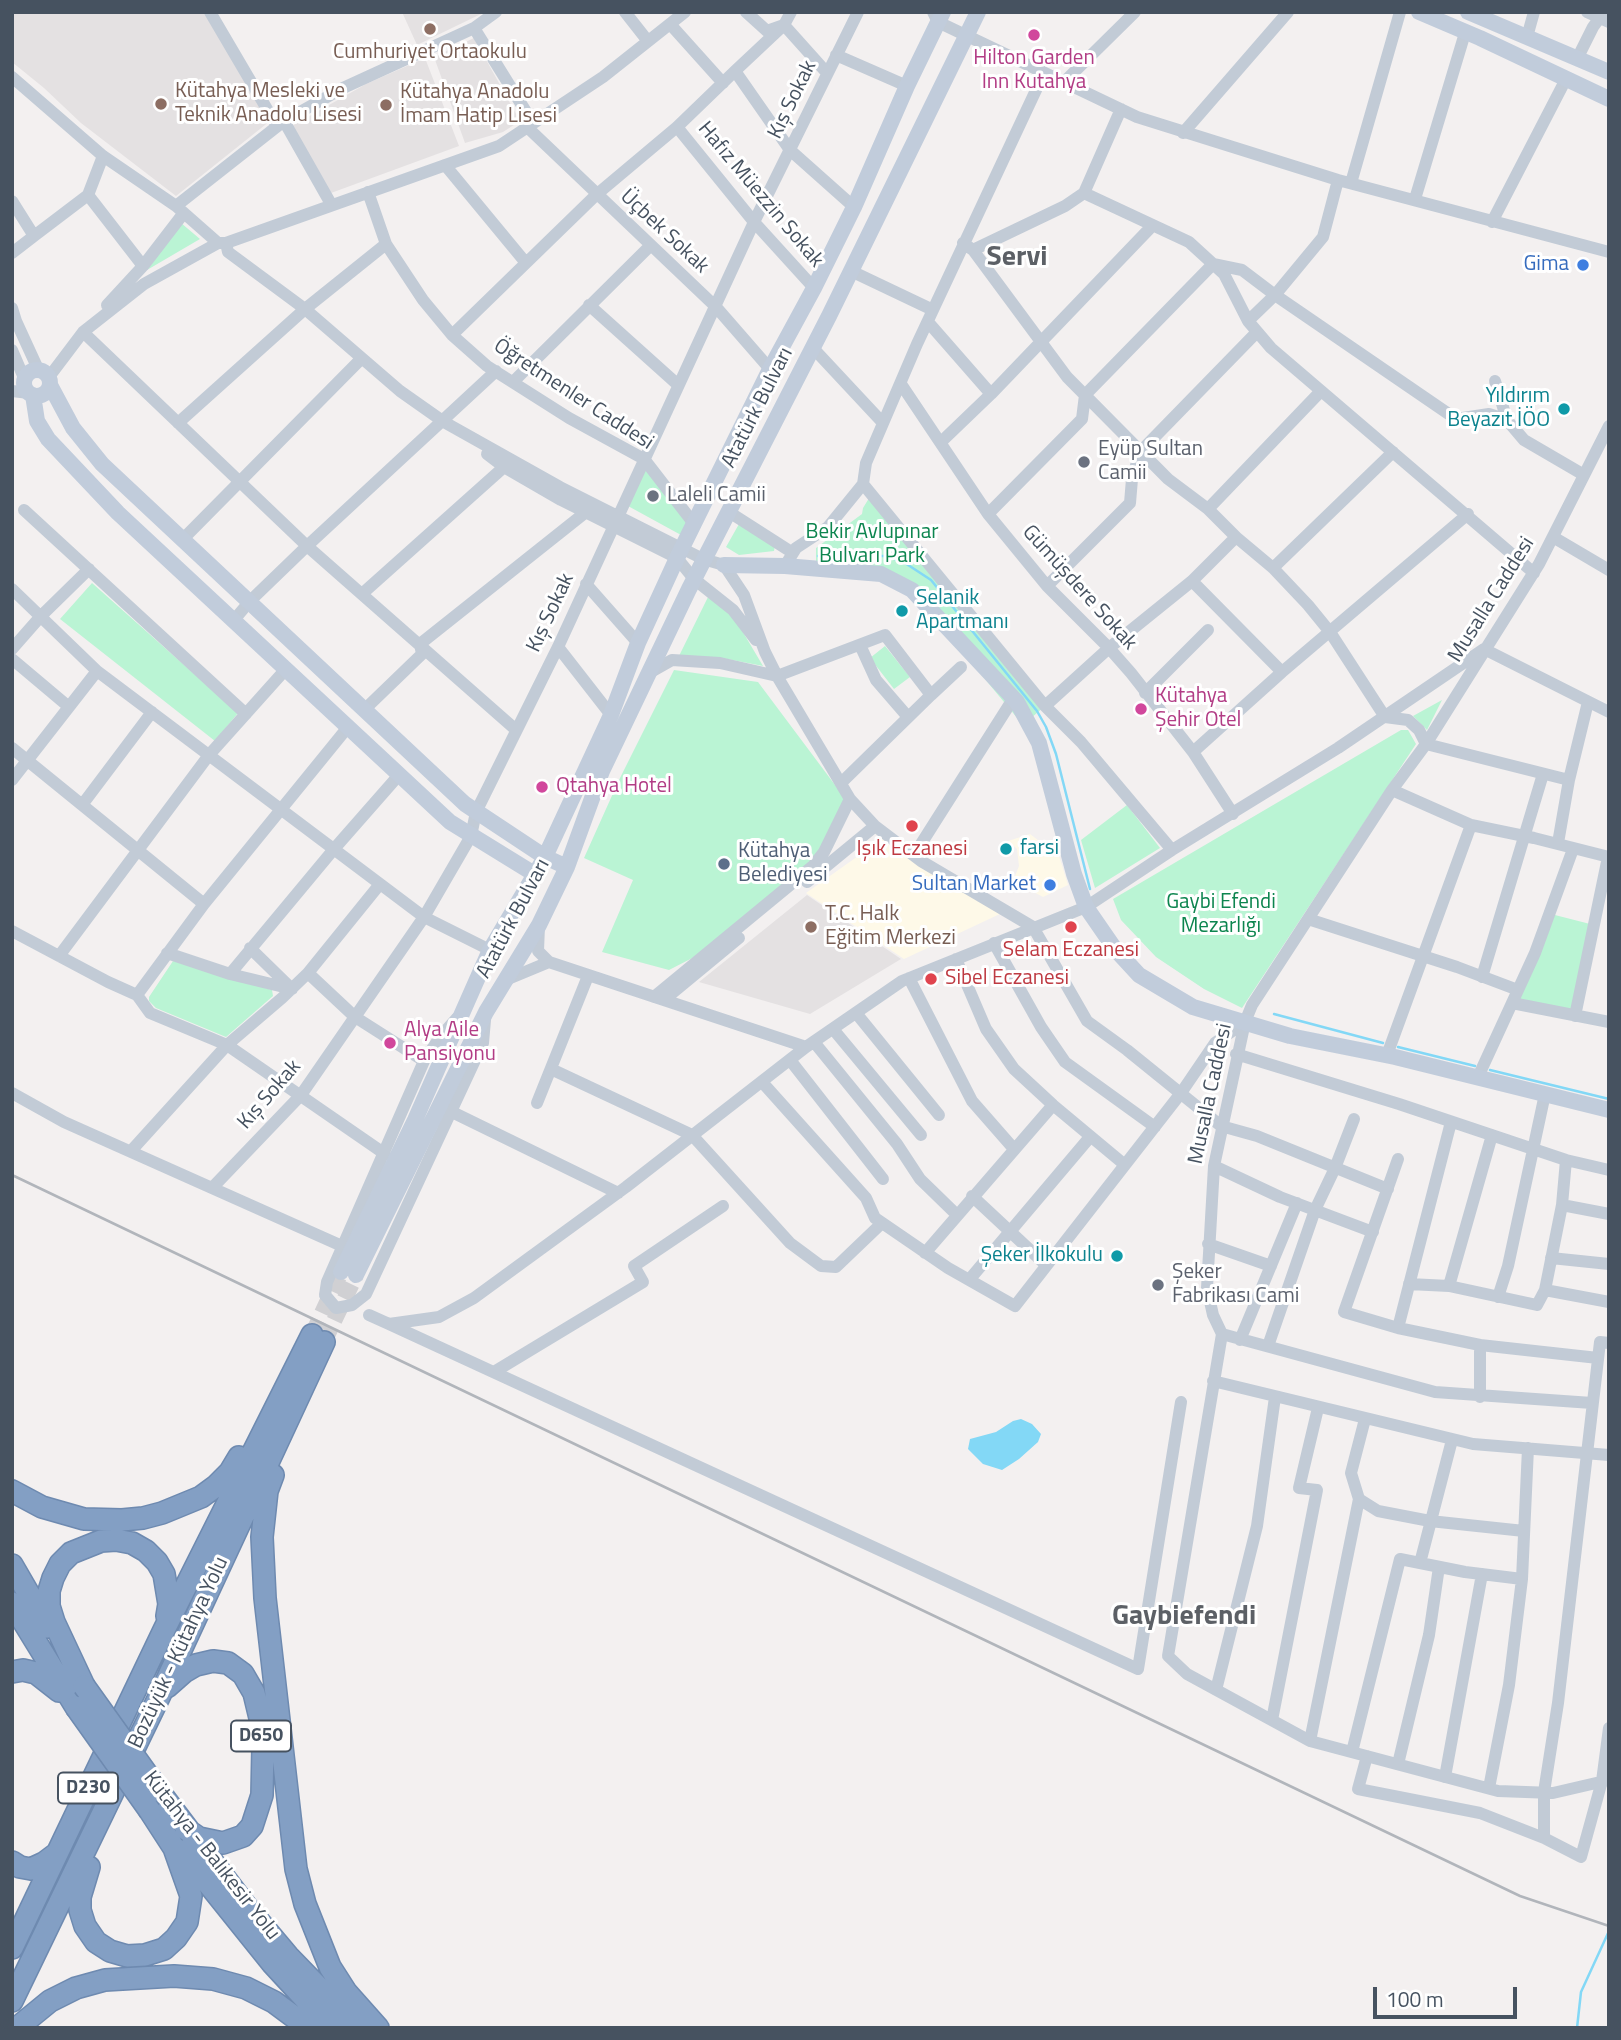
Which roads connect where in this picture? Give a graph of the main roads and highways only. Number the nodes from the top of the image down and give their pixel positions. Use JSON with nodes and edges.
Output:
{"nodes":[{"id":1,"x":978,"y":12,"type":"edge"},
{"id":2,"x":1419,"y":12,"type":"edge"},
{"id":3,"x":1471,"y":13,"type":"edge"},
{"id":4,"x":938,"y":15,"type":"edge"},
{"id":5,"x":1609,"y":72,"type":"edge"},
{"id":6,"x":1609,"y":99,"type":"edge"},
{"id":7,"x":31,"y":383,"type":"edge"},
{"id":8,"x":724,"y":565,"type":"road end"},
{"id":9,"x":545,"y":857,"type":"junction"},
{"id":10,"x":567,"y":867,"type":"junction"},
{"id":11,"x":536,"y":875,"type":"junction"},
{"id":12,"x":1609,"y":1110,"type":"edge"},
{"id":13,"x":318,"y":1339,"type":"junction"},
{"id":14,"x":12,"y":1491,"type":"edge"},
{"id":15,"x":12,"y":1565,"type":"edge"},
{"id":16,"x":12,"y":1603,"type":"edge"},
{"id":17,"x":164,"y":1628,"type":"junction"},
{"id":18,"x":12,"y":1672,"type":"edge"},
{"id":19,"x":84,"y":1686,"type":"junction"},
{"id":20,"x":159,"y":1697,"type":"junction"},
{"id":21,"x":76,"y":1707,"type":"junction"},
{"id":22,"x":155,"y":1801,"type":"junction"},
{"id":23,"x":105,"y":1810,"type":"junction"},
{"id":24,"x":186,"y":1829,"type":"junction"},
{"id":25,"x":57,"y":1852,"type":"junction"},
{"id":26,"x":12,"y":1862,"type":"edge"},
{"id":27,"x":12,"y":1948,"type":"edge"},
{"id":28,"x":12,"y":2001,"type":"edge"},
{"id":29,"x":17,"y":2028,"type":"edge"},
{"id":30,"x":309,"y":2028,"type":"edge"},
{"id":31,"x":332,"y":2028,"type":"edge"},
{"id":32,"x":358,"y":2028,"type":"edge"},
{"id":33,"x":378,"y":2028,"type":"edge"}],
"edges":[{"from":1,"to":10,"type":"main road","name":"Atatürk Bulvarı"},
{"from":2,"to":6,"type":"main road"},
{"from":3,"to":5,"type":"main road"},
{"from":4,"to":9,"type":"main road","name":"Atatürk Bulvarı"},
{"from":7,"to":9,"type":"main road"},
{"from":7,"to":11,"type":"main road"},
{"from":8,"to":12,"type":"main road"},
{"from":9,"to":10,"type":"main road"},
{"from":9,"to":11,"type":"main road","name":"Atatürk Bulvarı"},
{"from":10,"to":11,"type":"main road","name":"Atatürk Bulvarı"},
{"from":13,"to":14,"type":"highway"},
{"from":13,"to":17,"type":"highway","name":"Bozüyük - Kütahya Yolu"},
{"from":13,"to":20,"type":"highway","name":"Bozüyük - Kütahya Yolu"},
{"from":13,"to":33,"type":"highway"},
{"from":15,"to":19,"type":"highway","name":"Kütahya - Balıkesir Yolu"},
{"from":16,"to":21,"type":"highway","name":"Kütahya - Balıkesir Yolu"},
{"from":17,"to":19,"type":"highway","number":"D230"},
{"from":17,"to":25,"type":"highway","name":"Bozüyük - Kütahya Yolu","number":"D230"},
{"from":18,"to":21,"type":"highway"},
{"from":19,"to":22,"type":"highway","name":"Kütahya - Balıkesir Yolu","number":"D230","bridge":true},
{"from":20,"to":23,"type":"highway","name":"Bozüyük - Kütahya Yolu","number":"D230"},
{"from":20,"to":24,"type":"highway","number":"D650"},
{"from":21,"to":22,"type":"highway","name":"Kütahya - Balıkesir Yolu","bridge":true},
{"from":22,"to":23,"type":"highway"},
{"from":22,"to":24,"type":"highway","name":"Kütahya - Balıkesir Yolu","number":"D230"},
{"from":22,"to":31,"type":"highway","name":"Kütahya - Balıkesir Yolu"},
{"from":23,"to":28,"type":"highway","name":"Bozüyük - Kütahya Yolu","number":"D230"},
{"from":24,"to":32,"type":"highway","name":"Kütahya - Balıkesir Yolu","number":"D230"},
{"from":25,"to":26,"type":"highway"},
{"from":25,"to":27,"type":"highway","name":"Bozüyük - Kütahya Yolu","number":"D230"},
{"from":29,"to":30,"type":"highway"}]}
